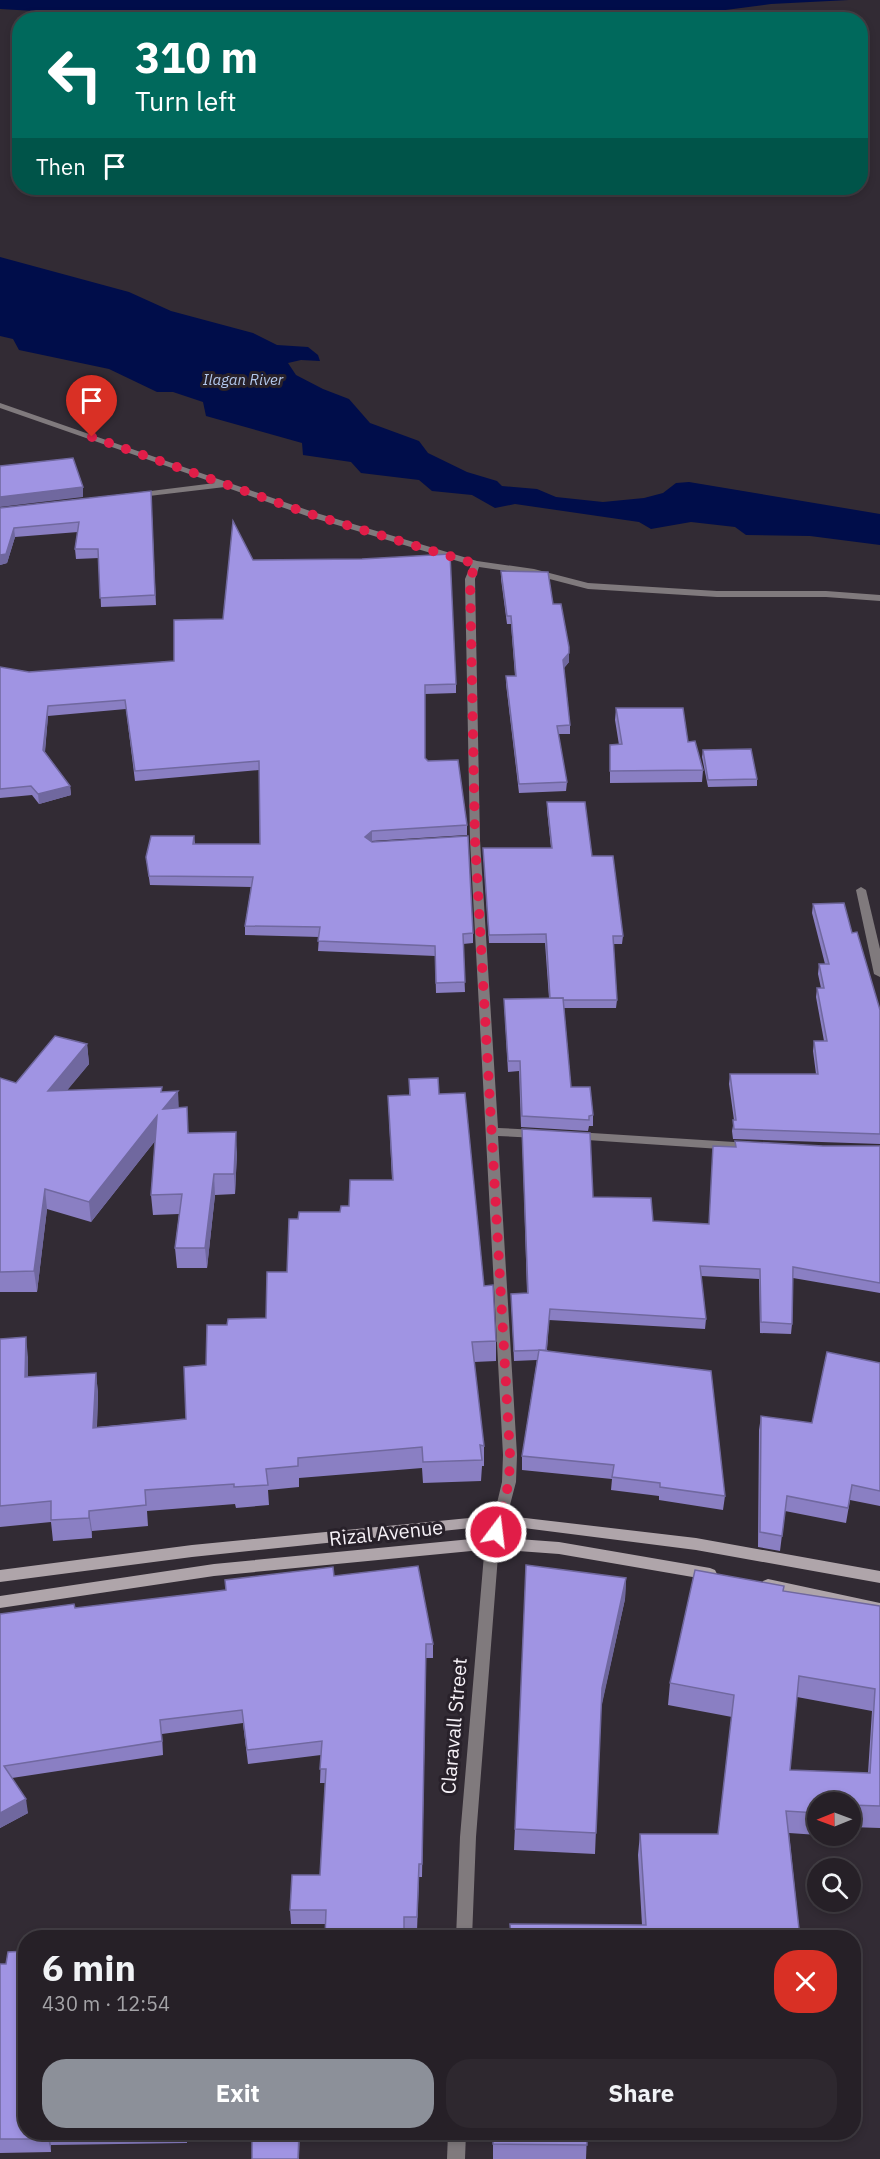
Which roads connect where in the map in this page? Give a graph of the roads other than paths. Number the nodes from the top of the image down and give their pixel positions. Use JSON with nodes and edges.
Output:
{"nodes":[{"id":1,"x":0,"y":405,"type":"edge"},
{"id":2,"x":227,"y":484,"type":"junction"},
{"id":3,"x":125,"y":497,"type":"edge"},
{"id":4,"x":476,"y":564,"type":"junction"},
{"id":5,"x":880,"y":598,"type":"edge"},
{"id":6,"x":861,"y":890,"type":"dead end"},
{"id":7,"x":880,"y":974,"type":"edge"},
{"id":8,"x":492,"y":1132,"type":"junction"},
{"id":9,"x":763,"y":1147,"type":"edge"},
{"id":10,"x":500,"y":1520,"type":"junction"},
{"id":11,"x":492,"y":1543,"type":"junction"},
{"id":12,"x":0,"y":1576,"type":"edge"},
{"id":13,"x":880,"y":1577,"type":"edge"},
{"id":14,"x":729,"y":1578,"type":"edge"},
{"id":15,"x":752,"y":1582,"type":"edge"},
{"id":16,"x":0,"y":1602,"type":"edge"},
{"id":17,"x":880,"y":1609,"type":"edge"},
{"id":18,"x":464,"y":1930,"type":"edge"},
{"id":19,"x":457,"y":2140,"type":"edge"},
{"id":20,"x":456,"y":2159,"type":"edge"}],
"edges":[{"from":1,"to":2,"type":"street"},
{"from":2,"to":3,"type":"street"},
{"from":2,"to":4,"type":"street"},
{"from":4,"to":5,"type":"street"},
{"from":4,"to":8,"type":"street","name":"Claravall Street"},
{"from":6,"to":7,"type":"street"},
{"from":8,"to":9,"type":"street"},
{"from":8,"to":10,"type":"street","name":"Claravall Street"},
{"from":10,"to":11,"type":"street","name":"Claravall Street"},
{"from":10,"to":12,"type":"main road","name":"Rizal Avenue"},
{"from":10,"to":13,"type":"main road","name":"Rizal Avenue"},
{"from":11,"to":14,"type":"main road","name":"Rizal Avenue"},
{"from":11,"to":16,"type":"main road","name":"Rizal Avenue"},
{"from":11,"to":18,"type":"street","name":"Claravall Street"},
{"from":15,"to":17,"type":"main road"},
{"from":19,"to":20,"type":"street"}]}
